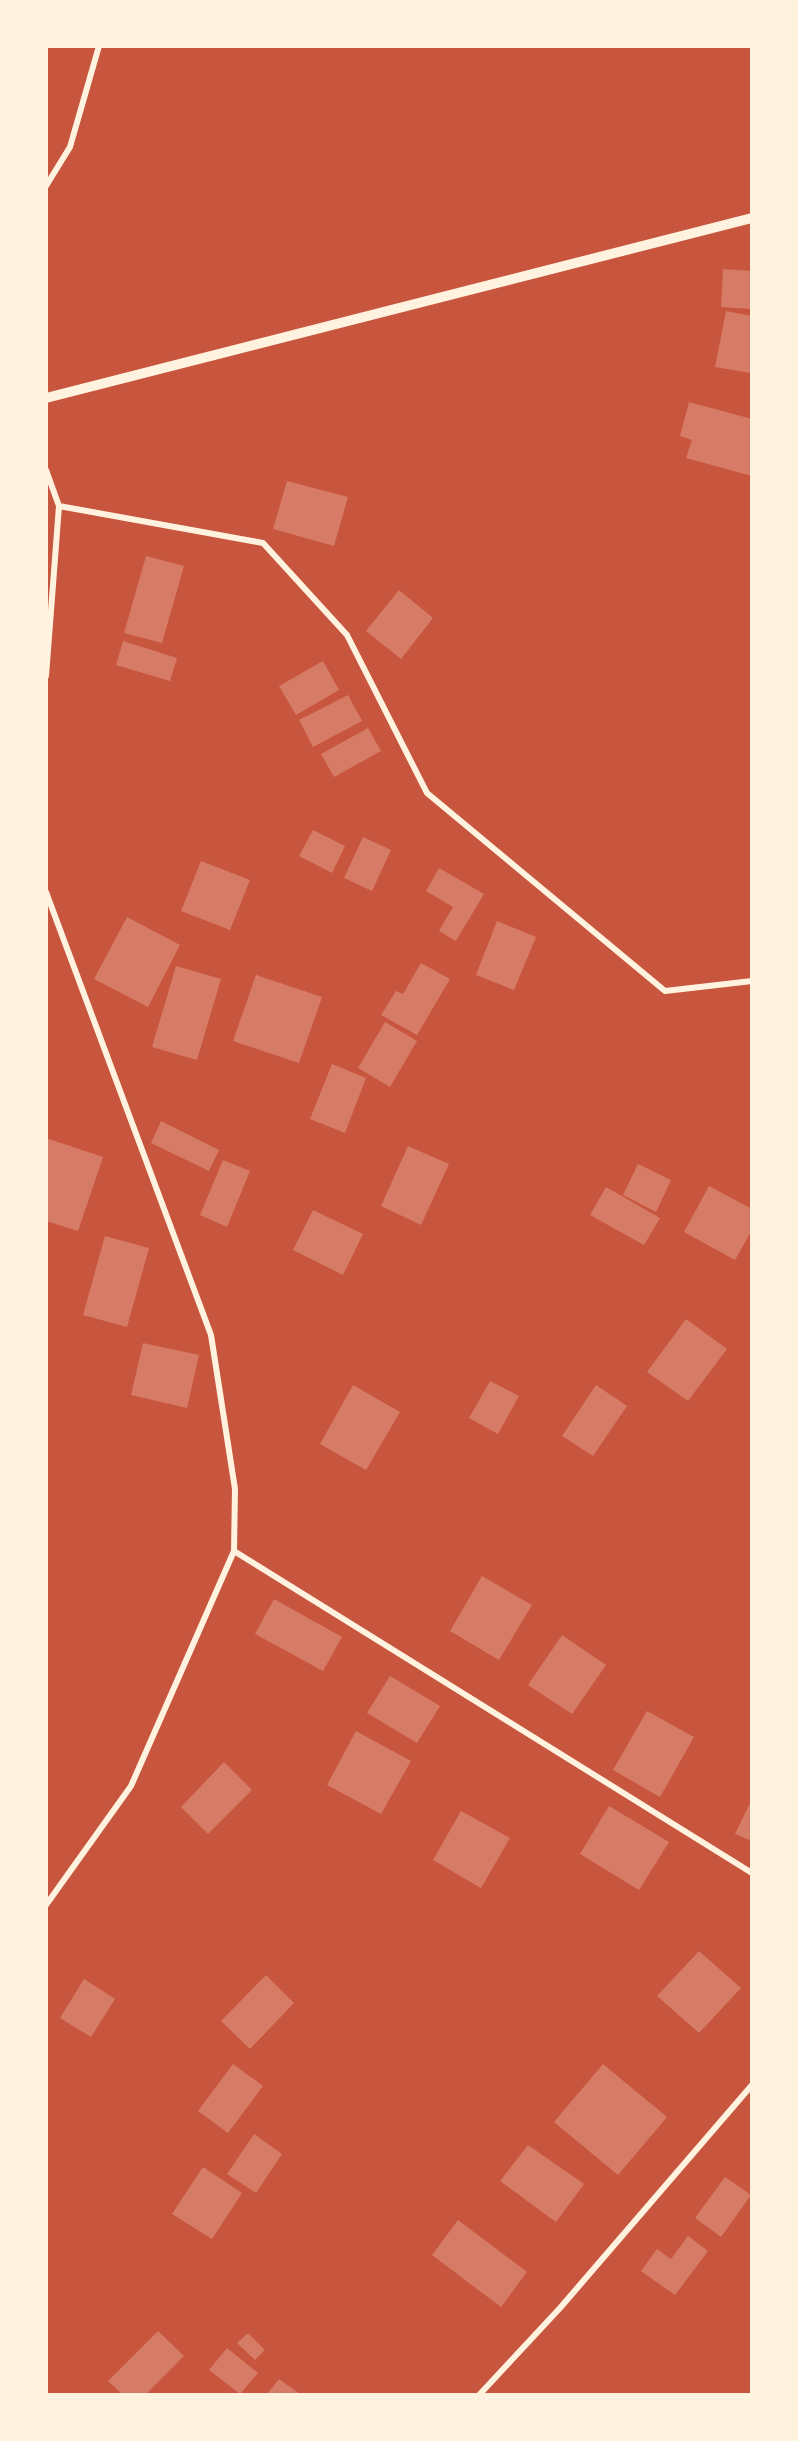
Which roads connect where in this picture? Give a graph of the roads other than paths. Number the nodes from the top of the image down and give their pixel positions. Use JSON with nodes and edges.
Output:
{"nodes":[{"id":1,"x":99,"y":46,"type":"edge"},
{"id":2,"x":46,"y":186,"type":"edge"},
{"id":3,"x":752,"y":218,"type":"edge"},
{"id":4,"x":46,"y":398,"type":"edge"},
{"id":5,"x":46,"y":470,"type":"edge"},
{"id":6,"x":59,"y":506,"type":"junction"},
{"id":7,"x":46,"y":676,"type":"edge"},
{"id":8,"x":46,"y":892,"type":"edge"},
{"id":9,"x":752,"y":981,"type":"edge"},
{"id":10,"x":234,"y":1551,"type":"junction"},
{"id":11,"x":752,"y":1873,"type":"edge"},
{"id":12,"x":46,"y":1905,"type":"edge"},
{"id":13,"x":752,"y":2085,"type":"edge"},
{"id":14,"x":480,"y":2394,"type":"edge"}],
"edges":[{"from":1,"to":2,"type":"street"},
{"from":3,"to":4,"type":"street"},
{"from":5,"to":6,"type":"street"},
{"from":6,"to":7,"type":"street"},
{"from":6,"to":9,"type":"street"},
{"from":8,"to":10,"type":"street"},
{"from":10,"to":11,"type":"street"},
{"from":10,"to":12,"type":"street"},
{"from":13,"to":14,"type":"street"}]}
